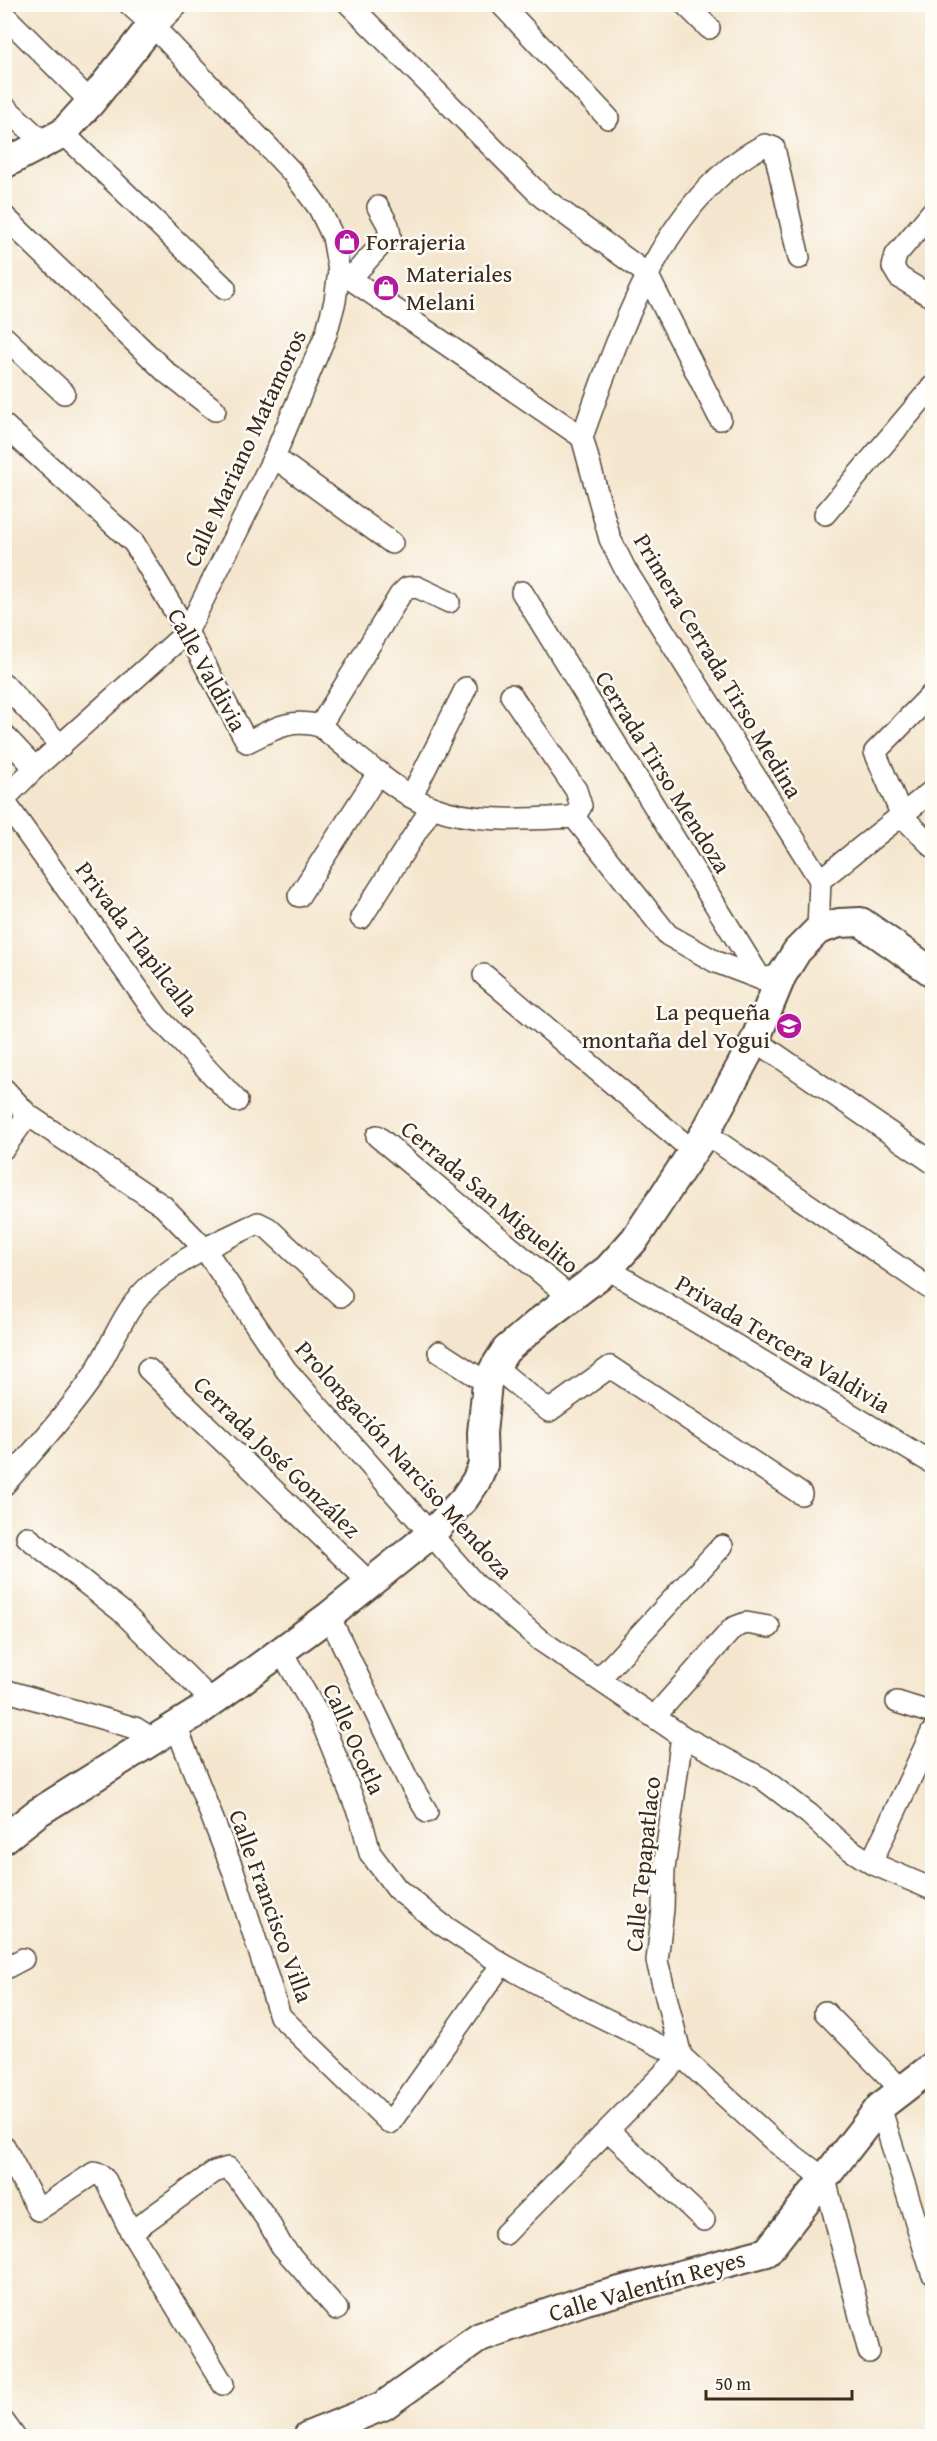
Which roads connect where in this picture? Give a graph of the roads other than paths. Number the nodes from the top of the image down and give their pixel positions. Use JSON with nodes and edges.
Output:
{"nodes":[{"id":1,"x":129,"y":4,"type":"edge"},
{"id":2,"x":173,"y":4,"type":"edge"},
{"id":3,"x":350,"y":4,"type":"edge"},
{"id":4,"x":501,"y":4,"type":"edge"},
{"id":5,"x":685,"y":4,"type":"edge"},
{"id":6,"x":4,"y":15,"type":"edge"},
{"id":7,"x":152,"y":26,"type":"junction"},
{"id":8,"x":709,"y":28,"type":"dead end"},
{"id":9,"x":91,"y":102,"type":"junction"},
{"id":10,"x":4,"y":106,"type":"edge"},
{"id":11,"x":608,"y":118,"type":"dead end"},
{"id":12,"x":54,"y":138,"type":"junction"},
{"id":13,"x":4,"y":164,"type":"edge"},
{"id":14,"x":378,"y":207,"type":"dead end"},
{"id":15,"x":933,"y":212,"type":"edge"},
{"id":16,"x":4,"y":216,"type":"edge"},
{"id":17,"x":799,"y":258,"type":"dead end"},
{"id":18,"x":647,"y":274,"type":"junction"},
{"id":19,"x":344,"y":275,"type":"junction"},
{"id":20,"x":225,"y":288,"type":"dead end"},
{"id":21,"x":933,"y":297,"type":"edge"},
{"id":22,"x":4,"y":337,"type":"edge"},
{"id":23,"x":933,"y":387,"type":"edge"},
{"id":24,"x":64,"y":393,"type":"dead end"},
{"id":25,"x":215,"y":410,"type":"dead end"},
{"id":26,"x":720,"y":419,"type":"dead end"},
{"id":27,"x":4,"y":425,"type":"edge"},
{"id":28,"x":582,"y":437,"type":"junction"},
{"id":29,"x":274,"y":457,"type":"junction"},
{"id":30,"x":825,"y":514,"type":"dead end"},
{"id":31,"x":392,"y":543,"type":"dead end"},
{"id":32,"x":522,"y":592,"type":"dead end"},
{"id":33,"x":449,"y":602,"type":"dead end"},
{"id":34,"x":187,"y":632,"type":"junction"},
{"id":35,"x":4,"y":684,"type":"edge"},
{"id":36,"x":466,"y":688,"type":"dead end"},
{"id":37,"x":933,"y":694,"type":"edge"},
{"id":38,"x":511,"y":695,"type":"dead end"},
{"id":39,"x":320,"y":726,"type":"junction"},
{"id":40,"x":4,"y":735,"type":"edge"},
{"id":41,"x":61,"y":746,"type":"junction"},
{"id":42,"x":35,"y":768,"type":"junction"},
{"id":43,"x":379,"y":772,"type":"junction"},
{"id":44,"x":933,"y":791,"type":"edge"},
{"id":45,"x":411,"y":797,"type":"junction"},
{"id":46,"x":4,"y":800,"type":"edge"},
{"id":47,"x":432,"y":807,"type":"junction"},
{"id":48,"x":902,"y":816,"type":"junction"},
{"id":49,"x":574,"y":817,"type":"junction"},
{"id":50,"x":933,"y":846,"type":"edge"},
{"id":51,"x":820,"y":879,"type":"junction"},
{"id":52,"x":298,"y":896,"type":"dead end"},
{"id":53,"x":361,"y":918,"type":"dead end"},
{"id":54,"x":818,"y":930,"type":"junction"},
{"id":55,"x":933,"y":972,"type":"edge"},
{"id":56,"x":484,"y":975,"type":"dead end"},
{"id":57,"x":771,"y":977,"type":"junction"},
{"id":58,"x":755,"y":1040,"type":"junction"},
{"id":59,"x":4,"y":1089,"type":"edge"},
{"id":60,"x":237,"y":1101,"type":"dead end"},
{"id":61,"x":28,"y":1115,"type":"junction"},
{"id":62,"x":377,"y":1136,"type":"dead end"},
{"id":63,"x":699,"y":1143,"type":"junction"},
{"id":64,"x":4,"y":1148,"type":"edge"},
{"id":65,"x":933,"y":1162,"type":"edge"},
{"id":66,"x":204,"y":1248,"type":"junction"},
{"id":67,"x":608,"y":1269,"type":"junction"},
{"id":68,"x":933,"y":1290,"type":"edge"},
{"id":69,"x":341,"y":1296,"type":"dead end"},
{"id":70,"x":570,"y":1297,"type":"junction"},
{"id":71,"x":439,"y":1352,"type":"dead end"},
{"id":72,"x":148,"y":1369,"type":"dead end"},
{"id":73,"x":491,"y":1375,"type":"junction"},
{"id":74,"x":933,"y":1463,"type":"edge"},
{"id":75,"x":4,"y":1485,"type":"edge"},
{"id":76,"x":801,"y":1494,"type":"dead end"},
{"id":77,"x":430,"y":1534,"type":"junction"},
{"id":78,"x":27,"y":1537,"type":"dead end"},
{"id":79,"x":722,"y":1546,"type":"dead end"},
{"id":80,"x":370,"y":1583,"type":"junction"},
{"id":81,"x":329,"y":1616,"type":"junction"},
{"id":82,"x":770,"y":1627,"type":"dead end"},
{"id":83,"x":281,"y":1651,"type":"junction"},
{"id":84,"x":599,"y":1678,"type":"junction"},
{"id":85,"x":4,"y":1690,"type":"edge"},
{"id":86,"x":212,"y":1701,"type":"junction"},
{"id":87,"x":897,"y":1702,"type":"dead end"},
{"id":88,"x":933,"y":1713,"type":"edge"},
{"id":89,"x":655,"y":1716,"type":"junction"},
{"id":90,"x":933,"y":1732,"type":"edge"},
{"id":91,"x":165,"y":1733,"type":"junction"},
{"id":92,"x":682,"y":1736,"type":"junction"},
{"id":93,"x":427,"y":1812,"type":"dead end"},
{"id":94,"x":4,"y":1839,"type":"edge"},
{"id":95,"x":871,"y":1863,"type":"junction"},
{"id":96,"x":933,"y":1889,"type":"edge"},
{"id":97,"x":502,"y":1964,"type":"junction"},
{"id":98,"x":825,"y":2012,"type":"dead end"},
{"id":99,"x":681,"y":2056,"type":"junction"},
{"id":100,"x":933,"y":2067,"type":"edge"},
{"id":101,"x":891,"y":2098,"type":"junction"},
{"id":102,"x":609,"y":2131,"type":"junction"},
{"id":103,"x":4,"y":2146,"type":"edge"},
{"id":104,"x":825,"y":2179,"type":"junction"},
{"id":105,"x":704,"y":2220,"type":"dead end"},
{"id":106,"x":132,"y":2232,"type":"junction"},
{"id":107,"x":506,"y":2234,"type":"dead end"},
{"id":108,"x":933,"y":2273,"type":"edge"},
{"id":109,"x":337,"y":2309,"type":"dead end"},
{"id":110,"x":869,"y":2352,"type":"dead end"},
{"id":111,"x":223,"y":2384,"type":"dead end"},
{"id":112,"x":4,"y":2422,"type":"edge"},
{"id":113,"x":14,"y":2436,"type":"edge"},
{"id":114,"x":308,"y":2436,"type":"edge"}],
"edges":[{"from":1,"to":7,"type":"street","name":"Calle Mariano Matamoros"},
{"from":2,"to":7,"type":"street"},
{"from":3,"to":18,"type":"street"},
{"from":4,"to":11,"type":"street"},
{"from":5,"to":8,"type":"street"},
{"from":6,"to":9,"type":"street"},
{"from":7,"to":9,"type":"street"},
{"from":7,"to":19,"type":"street","name":"Calle Mariano Matamoros"},
{"from":9,"to":12,"type":"street"},
{"from":10,"to":12,"type":"street"},
{"from":12,"to":13,"type":"street"},
{"from":12,"to":20,"type":"street"},
{"from":14,"to":19,"type":"street"},
{"from":15,"to":21,"type":"street"},
{"from":16,"to":25,"type":"street"},
{"from":17,"to":18,"type":"street"},
{"from":18,"to":26,"type":"street"},
{"from":18,"to":28,"type":"street"},
{"from":19,"to":28,"type":"street"},
{"from":19,"to":29,"type":"street","name":"Calle Mariano Matamoros"},
{"from":22,"to":24,"type":"street"},
{"from":23,"to":30,"type":"street"},
{"from":27,"to":34,"type":"street","name":"Calle Valdivia"},
{"from":28,"to":51,"type":"street","name":"Primera Cerrada Tirso Medina"},
{"from":29,"to":31,"type":"street"},
{"from":29,"to":34,"type":"street","name":"Calle Mariano Matamoros"},
{"from":32,"to":57,"type":"street","name":"Cerrada Tirso Mendoza"},
{"from":33,"to":39,"type":"street"},
{"from":34,"to":39,"type":"street","name":"Calle Valdivia"},
{"from":34,"to":41,"type":"street","name":"Calle Mariano Matamoros"},
{"from":35,"to":41,"type":"street"},
{"from":36,"to":45,"type":"street"},
{"from":37,"to":48,"type":"street"},
{"from":38,"to":49,"type":"street"},
{"from":39,"to":43,"type":"street"},
{"from":40,"to":42,"type":"street"},
{"from":41,"to":42,"type":"street","name":"Calle Mariano Matamoros"},
{"from":42,"to":46,"type":"street","name":"Calle Mariano Matamoros"},
{"from":43,"to":45,"type":"street"},
{"from":43,"to":52,"type":"street"},
{"from":44,"to":48,"type":"street"},
{"from":45,"to":47,"type":"street"},
{"from":46,"to":60,"type":"street","name":"Privada Tlapilcalla"},
{"from":47,"to":49,"type":"street"},
{"from":47,"to":53,"type":"street"},
{"from":48,"to":50,"type":"street"},
{"from":48,"to":51,"type":"street"},
{"from":49,"to":57,"type":"street"},
{"from":51,"to":54,"type":"street"},
{"from":54,"to":55,"type":"street"},
{"from":54,"to":57,"type":"street"},
{"from":56,"to":63,"type":"street"},
{"from":57,"to":58,"type":"street"},
{"from":58,"to":63,"type":"street"},
{"from":58,"to":65,"type":"street"},
{"from":59,"to":61,"type":"street","name":"Prolongación Narciso Mendoza"},
{"from":61,"to":64,"type":"street"},
{"from":61,"to":66,"type":"street","name":"Prolongación Narciso Mendoza"},
{"from":62,"to":70,"type":"street","name":"Cerrada San Miguelito"},
{"from":63,"to":67,"type":"street"},
{"from":63,"to":68,"type":"street"},
{"from":66,"to":69,"type":"street"},
{"from":66,"to":75,"type":"street"},
{"from":66,"to":77,"type":"street","name":"Prolongación Narciso Mendoza"},
{"from":67,"to":70,"type":"street"},
{"from":67,"to":74,"type":"street","name":"Privada Tercera Valdivia"},
{"from":70,"to":73,"type":"street"},
{"from":71,"to":73,"type":"street"},
{"from":72,"to":80,"type":"street","name":"Cerrada José González"},
{"from":73,"to":76,"type":"street"},
{"from":73,"to":77,"type":"street"},
{"from":77,"to":80,"type":"street"},
{"from":77,"to":84,"type":"street","name":"Prolongación Narciso Mendoza"},
{"from":78,"to":86,"type":"street"},
{"from":79,"to":84,"type":"street"},
{"from":80,"to":81,"type":"street"},
{"from":81,"to":83,"type":"street"},
{"from":81,"to":93,"type":"street"},
{"from":82,"to":89,"type":"street"},
{"from":83,"to":86,"type":"street"},
{"from":83,"to":97,"type":"street","name":"Calle Ocotla"},
{"from":84,"to":89,"type":"street","name":"Prolongación Narciso Mendoza"},
{"from":85,"to":91,"type":"street"},
{"from":86,"to":91,"type":"street"},
{"from":87,"to":88,"type":"street"},
{"from":89,"to":92,"type":"street","name":"Prolongación Narciso Mendoza"},
{"from":90,"to":95,"type":"street"},
{"from":91,"to":94,"type":"street"},
{"from":91,"to":97,"type":"street","name":"Calle Francisco Villa"},
{"from":92,"to":95,"type":"street","name":"Prolongación Narciso Mendoza"},
{"from":92,"to":99,"type":"street","name":"Calle Tepapatlaco"},
{"from":95,"to":96,"type":"street","name":"Prolongación Narciso Mendoza"},
{"from":97,"to":99,"type":"street"},
{"from":98,"to":101,"type":"street"},
{"from":99,"to":102,"type":"street"},
{"from":99,"to":104,"type":"street"},
{"from":100,"to":101,"type":"street","name":"Calle Valentín Reyes"},
{"from":101,"to":104,"type":"street","name":"Calle Valentín Reyes"},
{"from":101,"to":108,"type":"street"},
{"from":102,"to":105,"type":"street"},
{"from":102,"to":107,"type":"street"},
{"from":103,"to":106,"type":"street"},
{"from":104,"to":110,"type":"street"},
{"from":104,"to":114,"type":"street","name":"Calle Valentín Reyes"},
{"from":106,"to":109,"type":"street"},
{"from":106,"to":111,"type":"street"},
{"from":112,"to":113,"type":"street"}]}
